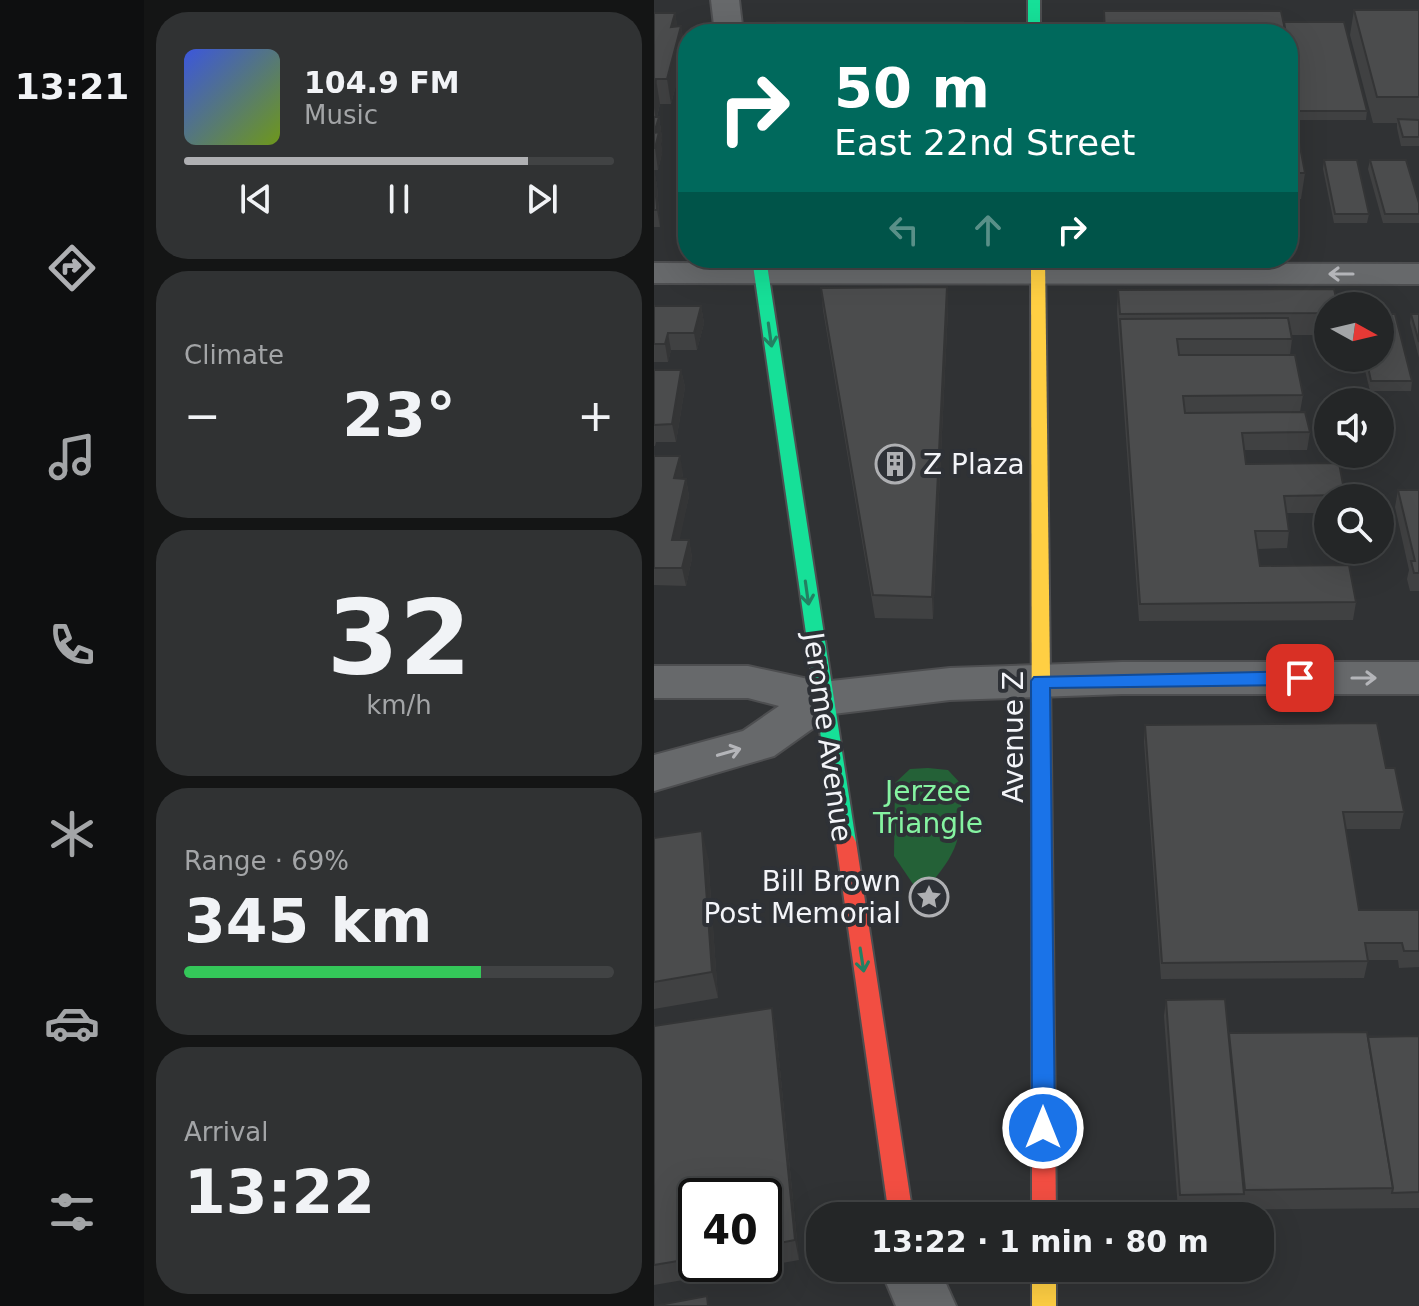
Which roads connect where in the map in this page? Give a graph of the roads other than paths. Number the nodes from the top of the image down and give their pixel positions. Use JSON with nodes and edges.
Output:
{"nodes":[{"id":1,"x":725,"y":0,"type":"edge"},
{"id":2,"x":1034,"y":0,"type":"edge"},
{"id":3,"x":728,"y":24,"type":"edge"},
{"id":4,"x":1034,"y":24,"type":"edge"},
{"id":5,"x":720,"y":268,"type":"edge"},
{"id":6,"x":760,"y":268,"type":"edge"},
{"id":7,"x":1038,"y":268,"type":"edge"},
{"id":8,"x":1133,"y":268,"type":"edge"},
{"id":9,"x":654,"y":273,"type":"edge"},
{"id":10,"x":1419,"y":274,"type":"edge"},
{"id":11,"x":1419,"y":678,"type":"edge"},
{"id":12,"x":1040,"y":681,"type":"junction"},
{"id":13,"x":654,"y":682,"type":"edge"},
{"id":14,"x":822,"y":699,"type":"junction"},
{"id":15,"x":654,"y":773,"type":"edge"},
{"id":16,"x":899,"y":1202,"type":"edge"},
{"id":17,"x":1044,"y":1202,"type":"edge"},
{"id":18,"x":915,"y":1282,"type":"edge"},
{"id":19,"x":1044,"y":1282,"type":"edge"},
{"id":20,"x":926,"y":1306,"type":"edge"},
{"id":21,"x":1044,"y":1306,"type":"edge"}],
"edges":[{"from":1,"to":3,"type":"street"},
{"from":2,"to":4,"type":"street"},
{"from":5,"to":9,"type":"street"},
{"from":6,"to":14,"type":"street","name":"Jerome Avenue","one_way":true},
{"from":7,"to":12,"type":"street","name":"Avenue Z"},
{"from":10,"to":8,"type":"street","one_way":true},
{"from":12,"to":11,"type":"street","one_way":true},
{"from":12,"to":14,"type":"street"},
{"from":12,"to":17,"type":"street","name":"Avenue Z"},
{"from":13,"to":14,"type":"street"},
{"from":15,"to":14,"type":"street","one_way":true},
{"from":14,"to":16,"type":"street","name":"Jerome Avenue","one_way":true},
{"from":18,"to":20,"type":"street"},
{"from":19,"to":21,"type":"street"}]}
